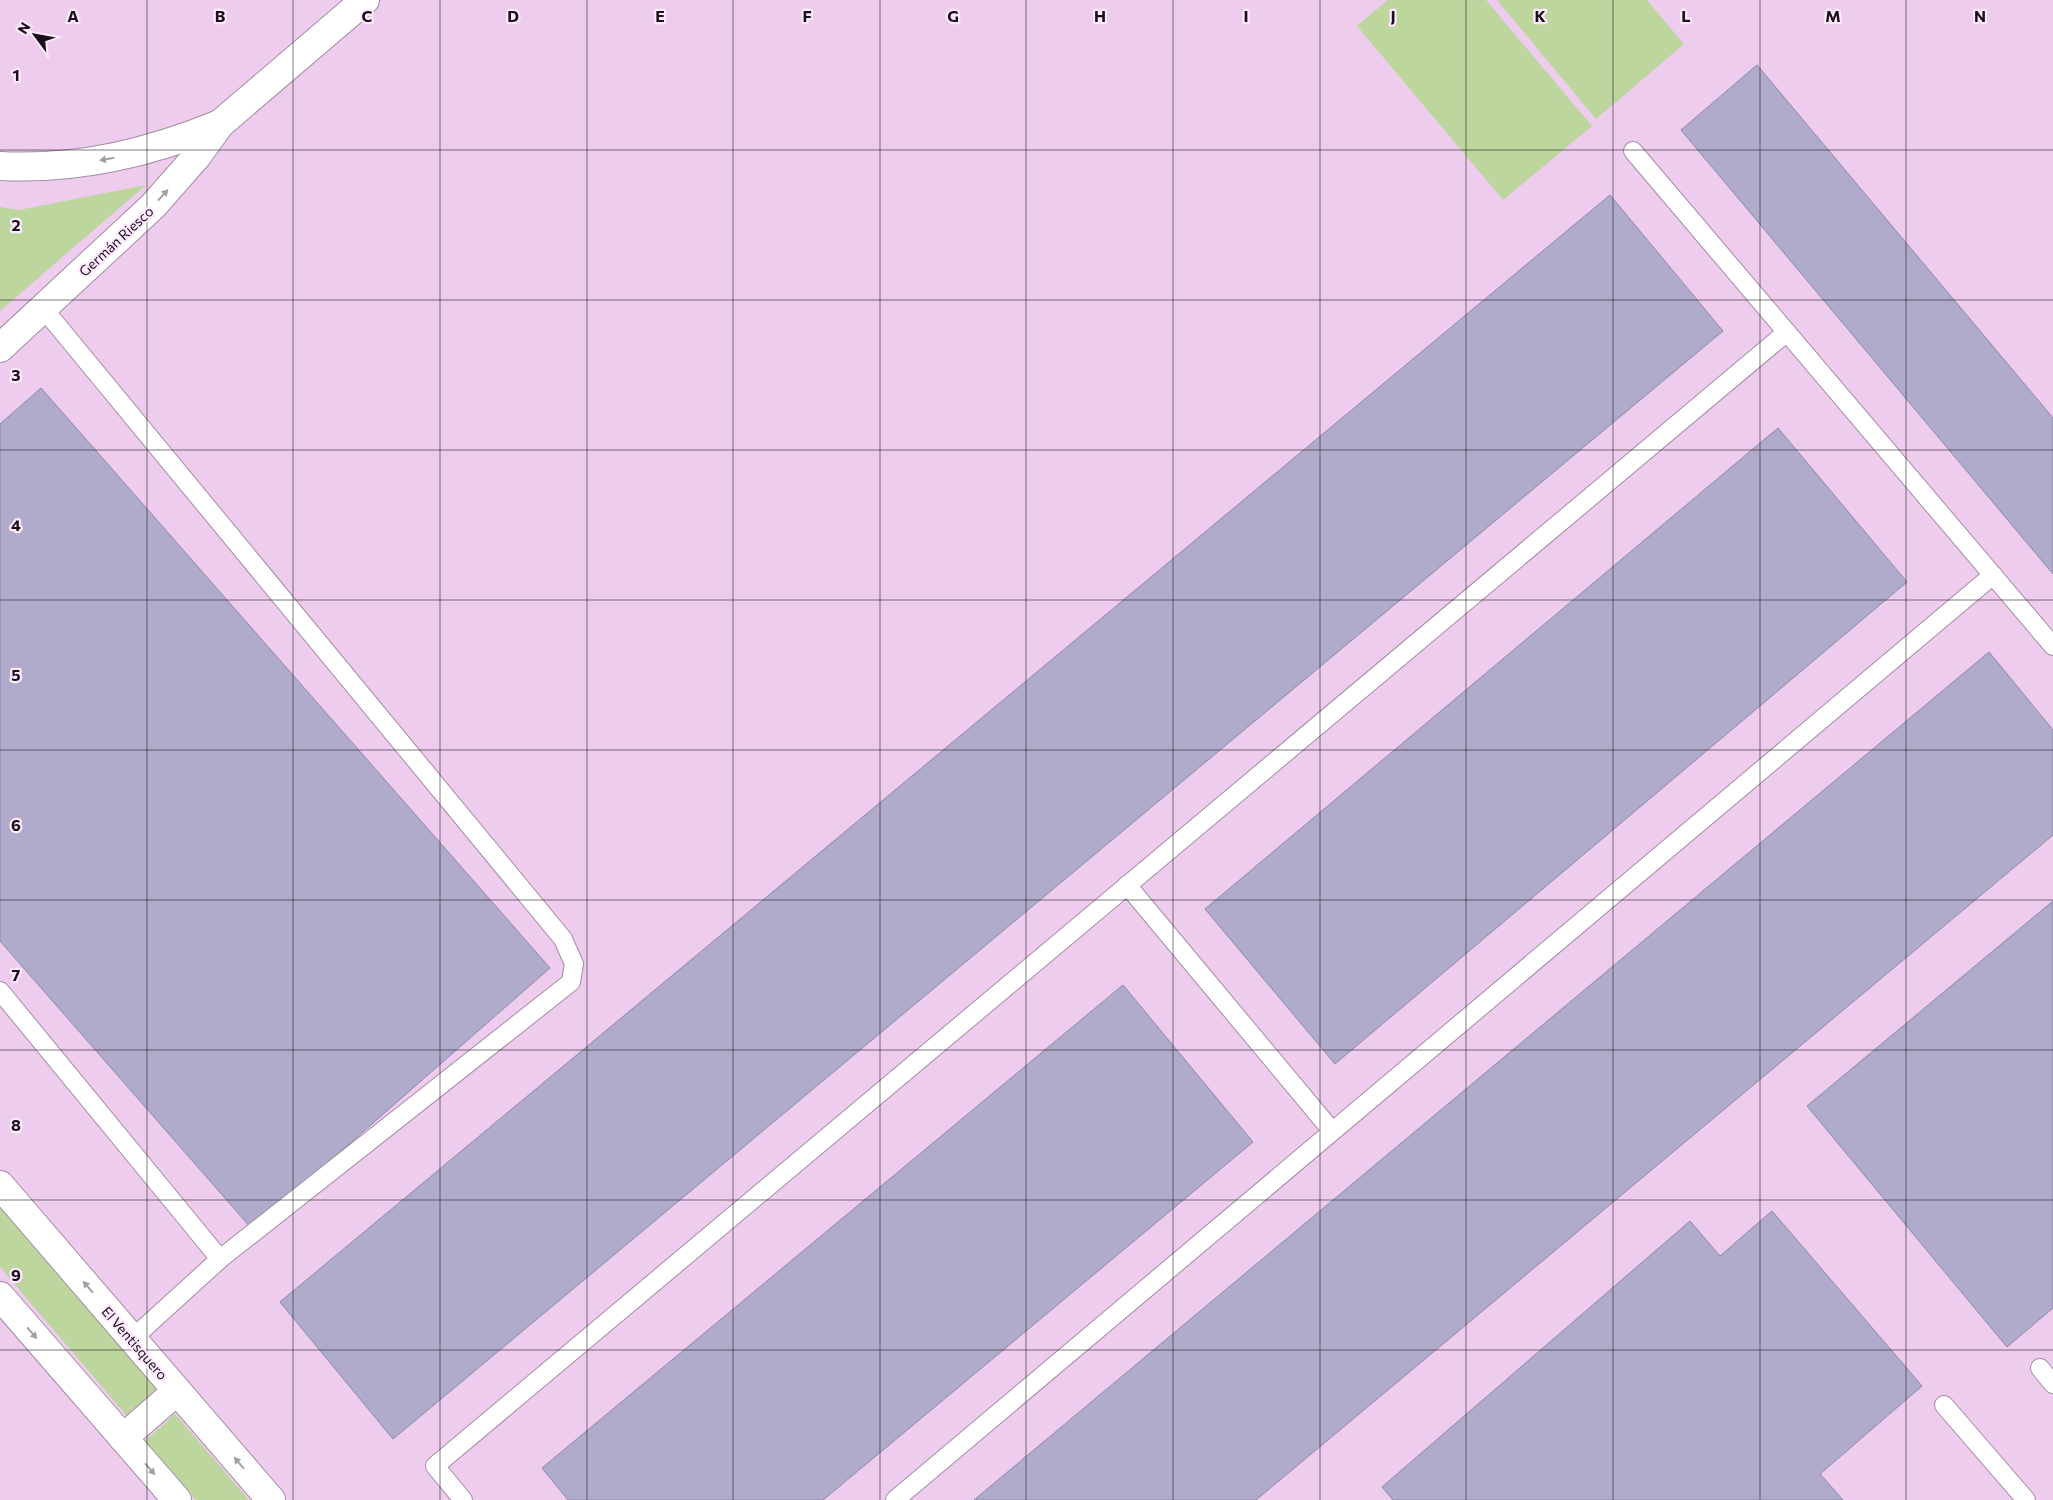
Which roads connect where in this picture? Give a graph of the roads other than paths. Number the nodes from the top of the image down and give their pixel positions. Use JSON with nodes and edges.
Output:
{"nodes":[{"id":1,"x":366,"y":0,"type":"edge"},
{"id":2,"x":220,"y":124,"type":"junction"},
{"id":3,"x":1633,"y":151,"type":"dead end"},
{"id":4,"x":0,"y":166,"type":"edge"},
{"id":5,"x":43,"y":308,"type":"junction"},
{"id":6,"x":1787,"y":332,"type":"junction"},
{"id":7,"x":0,"y":348,"type":"edge"},
{"id":8,"x":1993,"y":575,"type":"junction"},
{"id":9,"x":2053,"y":646,"type":"edge"},
{"id":10,"x":1127,"y":885,"type":"junction"},
{"id":11,"x":0,"y":991,"type":"edge"},
{"id":12,"x":1332,"y":1131,"type":"junction"},
{"id":13,"x":0,"y":1185,"type":"edge"},
{"id":14,"x":220,"y":1259,"type":"junction"},
{"id":15,"x":0,"y":1296,"type":"edge"},
{"id":16,"x":132,"y":1338,"type":"junction"},
{"id":17,"x":2040,"y":1368,"type":"dead end"},
{"id":18,"x":2053,"y":1384,"type":"edge"},
{"id":19,"x":177,"y":1391,"type":"junction"},
{"id":20,"x":1944,"y":1405,"type":"dead end"},
{"id":21,"x":123,"y":1438,"type":"junction"},
{"id":22,"x":176,"y":1500,"type":"edge"},
{"id":23,"x":271,"y":1500,"type":"edge"},
{"id":24,"x":463,"y":1500,"type":"edge"},
{"id":25,"x":895,"y":1500,"type":"edge"},
{"id":26,"x":2026,"y":1500,"type":"edge"}],
"edges":[{"from":1,"to":2,"type":"street","name":"Germán Riesco"},
{"from":2,"to":4,"type":"street","name":"Germán Riesco","one_way":true},
{"from":5,"to":2,"type":"street","name":"Germán Riesco","one_way":true},
{"from":3,"to":6,"type":"lane"},
{"from":5,"to":7,"type":"street","name":"Germán Riesco"},
{"from":5,"to":14,"type":"lane"},
{"from":6,"to":8,"type":"lane"},
{"from":6,"to":10,"type":"lane"},
{"from":8,"to":9,"type":"lane"},
{"from":8,"to":12,"type":"lane"},
{"from":10,"to":12,"type":"lane"},
{"from":10,"to":24,"type":"lane"},
{"from":11,"to":14,"type":"lane"},
{"from":12,"to":25,"type":"lane"},
{"from":16,"to":13,"type":"street","name":"El Ventisquero","one_way":true},
{"from":14,"to":16,"type":"lane"},
{"from":15,"to":21,"type":"street","one_way":true},
{"from":16,"to":19,"type":"street","name":"El Ventisquero"},
{"from":17,"to":18,"type":"lane"},
{"from":19,"to":21,"type":"street"},
{"from":23,"to":19,"type":"street","name":"El Ventisquero","one_way":true},
{"from":20,"to":26,"type":"lane"},
{"from":21,"to":22,"type":"street","one_way":true}]}
